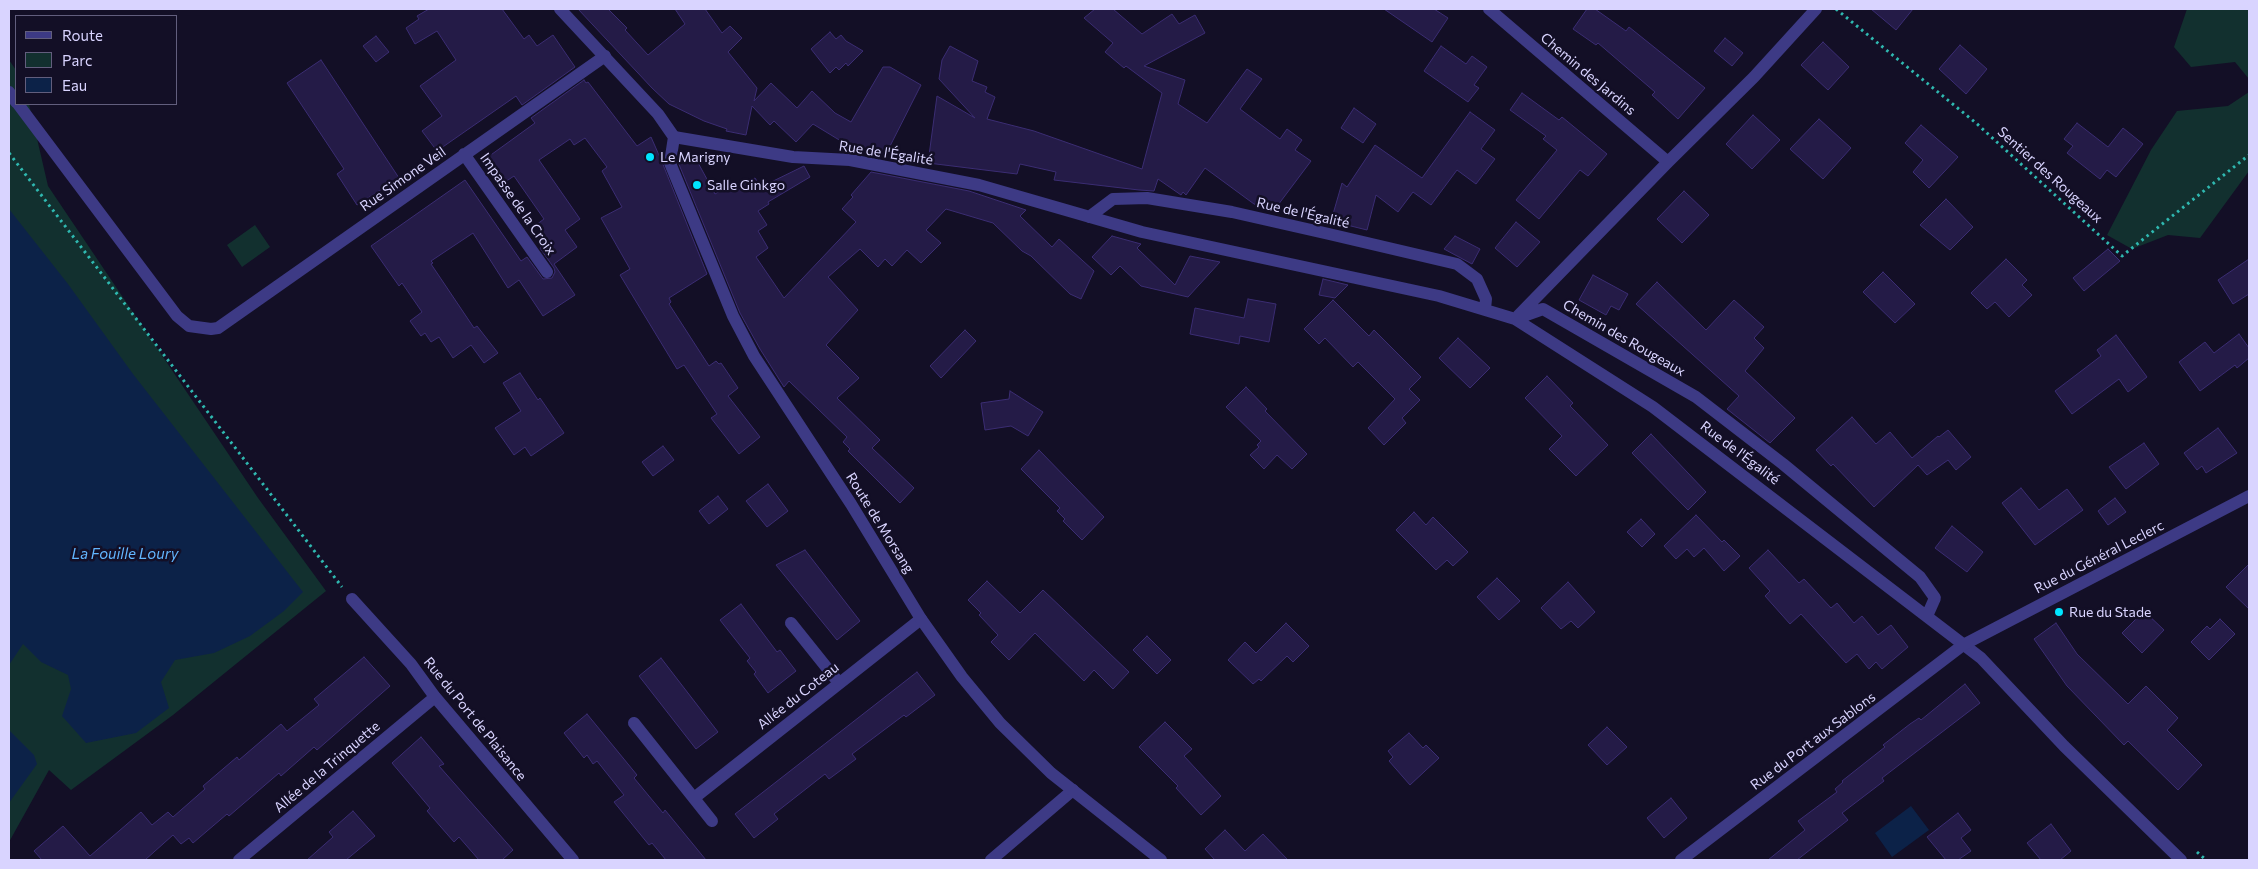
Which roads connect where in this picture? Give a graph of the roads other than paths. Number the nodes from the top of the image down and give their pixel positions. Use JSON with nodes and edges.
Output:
{"nodes":[{"id":1,"x":560,"y":9,"type":"edge"},
{"id":2,"x":1489,"y":9,"type":"edge"},
{"id":3,"x":1816,"y":9,"type":"edge"},
{"id":4,"x":605,"y":56,"type":"junction"},
{"id":5,"x":19,"y":105,"type":"edge"},
{"id":6,"x":674,"y":137,"type":"junction"},
{"id":7,"x":464,"y":154,"type":"junction"},
{"id":8,"x":1668,"y":162,"type":"junction"},
{"id":9,"x":1089,"y":217,"type":"junction"},
{"id":10,"x":547,"y":272,"type":"dead end"},
{"id":11,"x":1485,"y":309,"type":"junction"},
{"id":12,"x":1515,"y":319,"type":"junction"},
{"id":13,"x":2249,"y":496,"type":"edge"},
{"id":14,"x":352,"y":599,"type":"road end"},
{"id":15,"x":1926,"y":616,"type":"junction"},
{"id":16,"x":921,"y":619,"type":"junction"},
{"id":17,"x":791,"y":623,"type":"dead end"},
{"id":18,"x":1963,"y":645,"type":"junction"},
{"id":19,"x":839,"y":683,"type":"junction"},
{"id":20,"x":435,"y":697,"type":"junction"},
{"id":21,"x":634,"y":723,"type":"dead end"},
{"id":22,"x":1073,"y":790,"type":"junction"},
{"id":23,"x":694,"y":798,"type":"junction"},
{"id":24,"x":712,"y":821,"type":"dead end"},
{"id":25,"x":239,"y":860,"type":"edge"},
{"id":26,"x":573,"y":860,"type":"edge"},
{"id":27,"x":991,"y":860,"type":"edge"},
{"id":28,"x":1161,"y":860,"type":"edge"},
{"id":29,"x":1681,"y":860,"type":"edge"},
{"id":30,"x":2181,"y":860,"type":"edge"}],
"edges":[{"from":1,"to":4,"type":"street"},
{"from":2,"to":8,"type":"street","name":"Chemin des Jardins"},
{"from":3,"to":8,"type":"street"},
{"from":4,"to":6,"type":"street"},
{"from":4,"to":7,"type":"street","name":"Rue Simone Veil"},
{"from":5,"to":7,"type":"street","name":"Rue Simone Veil"},
{"from":6,"to":9,"type":"street","name":"Rue de l'Égalité"},
{"from":6,"to":16,"type":"street","name":"Route de Morsang"},
{"from":7,"to":10,"type":"street","name":"Impasse de la Croix"},
{"from":8,"to":12,"type":"street"},
{"from":9,"to":11,"type":"street","name":"Rue de l'Égalité"},
{"from":9,"to":11,"type":"street","name":"Rue de l'Égalité"},
{"from":11,"to":12,"type":"street","name":"Rue de l'Égalité"},
{"from":12,"to":15,"type":"street","name":"Rue de l'Égalité"},
{"from":12,"to":15,"type":"street","name":"Chemin des Rougeaux"},
{"from":13,"to":18,"type":"street","name":"Rue du Général Leclerc"},
{"from":14,"to":20,"type":"street","name":"Rue du Port de Plaisance"},
{"from":15,"to":18,"type":"street","name":"Rue de l'Égalité"},
{"from":16,"to":19,"type":"street","name":"Allée du Coteau"},
{"from":16,"to":22,"type":"street","name":"Route de Morsang"},
{"from":17,"to":19,"type":"street"},
{"from":18,"to":29,"type":"street","name":"Rue du Port aux Sablons"},
{"from":18,"to":30,"type":"street"},
{"from":19,"to":23,"type":"street","name":"Allée du Coteau"},
{"from":20,"to":25,"type":"street","name":"Allée de la Trinquette"},
{"from":20,"to":26,"type":"street","name":"Rue du Port de Plaisance"},
{"from":21,"to":23,"type":"street"},
{"from":22,"to":27,"type":"street"},
{"from":22,"to":28,"type":"street","name":"Route de Morsang"},
{"from":23,"to":24,"type":"street"}]}
